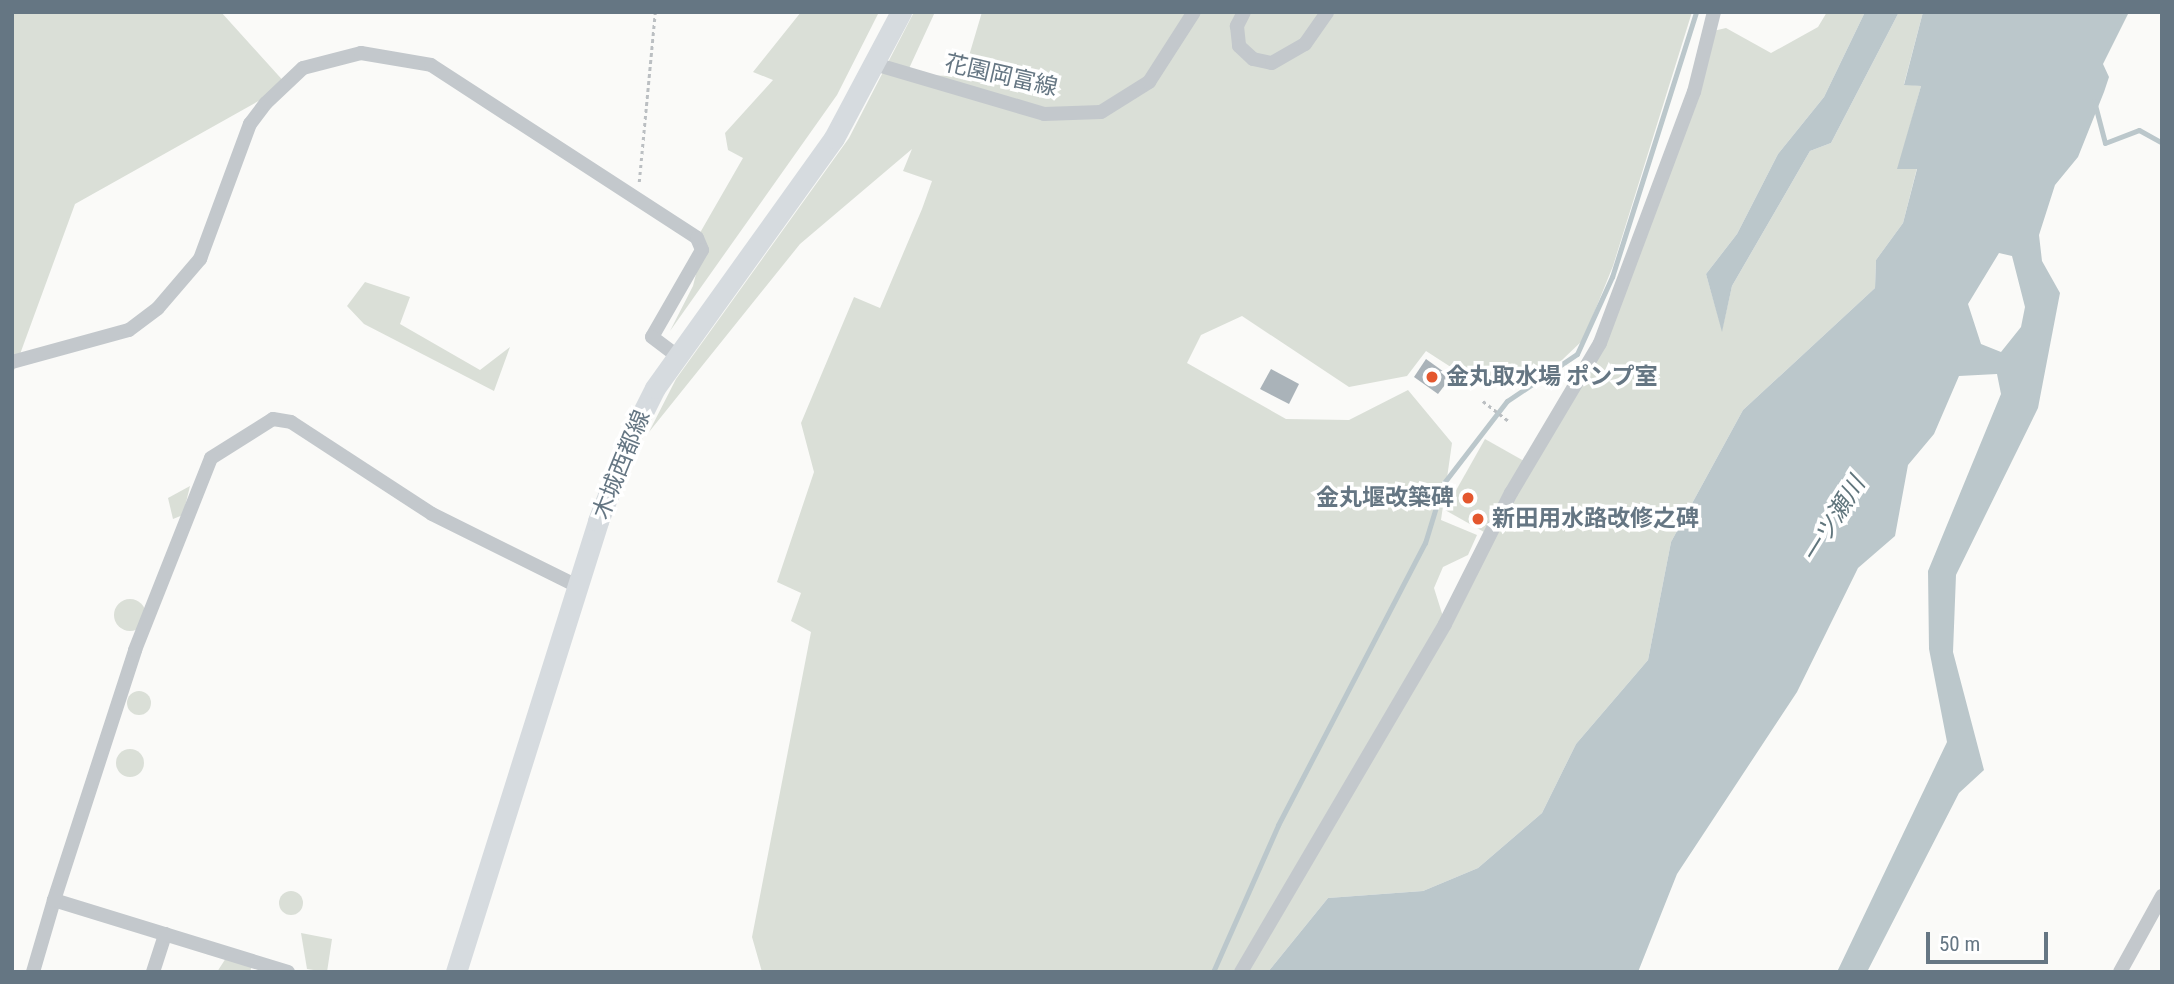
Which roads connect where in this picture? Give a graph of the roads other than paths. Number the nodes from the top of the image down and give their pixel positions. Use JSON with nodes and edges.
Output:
{"nodes":[{"id":1,"x":901,"y":12,"type":"edge"},
{"id":2,"x":1194,"y":12,"type":"edge"},
{"id":3,"x":1244,"y":12,"type":"edge"},
{"id":4,"x":1327,"y":12,"type":"edge"},
{"id":5,"x":1714,"y":12,"type":"edge"},
{"id":6,"x":878,"y":65,"type":"junction"},
{"id":7,"x":677,"y":356,"type":"junction"},
{"id":8,"x":12,"y":362,"type":"edge"},
{"id":9,"x":577,"y":586,"type":"junction"},
{"id":10,"x":2162,"y":896,"type":"edge"},
{"id":11,"x":54,"y":900,"type":"junction"},
{"id":12,"x":164,"y":934,"type":"junction"},
{"id":13,"x":33,"y":972,"type":"edge"},
{"id":14,"x":153,"y":972,"type":"edge"},
{"id":15,"x":288,"y":972,"type":"edge"},
{"id":16,"x":456,"y":972,"type":"edge"},
{"id":17,"x":1241,"y":972,"type":"edge"},
{"id":18,"x":2120,"y":972,"type":"edge"}],
"edges":[{"from":1,"to":6,"type":"main road","name":"木城西都線"},
{"from":2,"to":6,"type":"street","name":"花園岡富線"},
{"from":3,"to":4,"type":"street"},
{"from":5,"to":17,"type":"street"},
{"from":6,"to":7,"type":"main road","name":"木城西都線"},
{"from":7,"to":8,"type":"street"},
{"from":7,"to":9,"type":"main road","name":"木城西都線"},
{"from":9,"to":11,"type":"street"},
{"from":9,"to":16,"type":"main road","name":"木城西都線"},
{"from":10,"to":18,"type":"street"},
{"from":11,"to":12,"type":"street"},
{"from":11,"to":13,"type":"street"},
{"from":12,"to":14,"type":"street"},
{"from":12,"to":15,"type":"street"}]}
